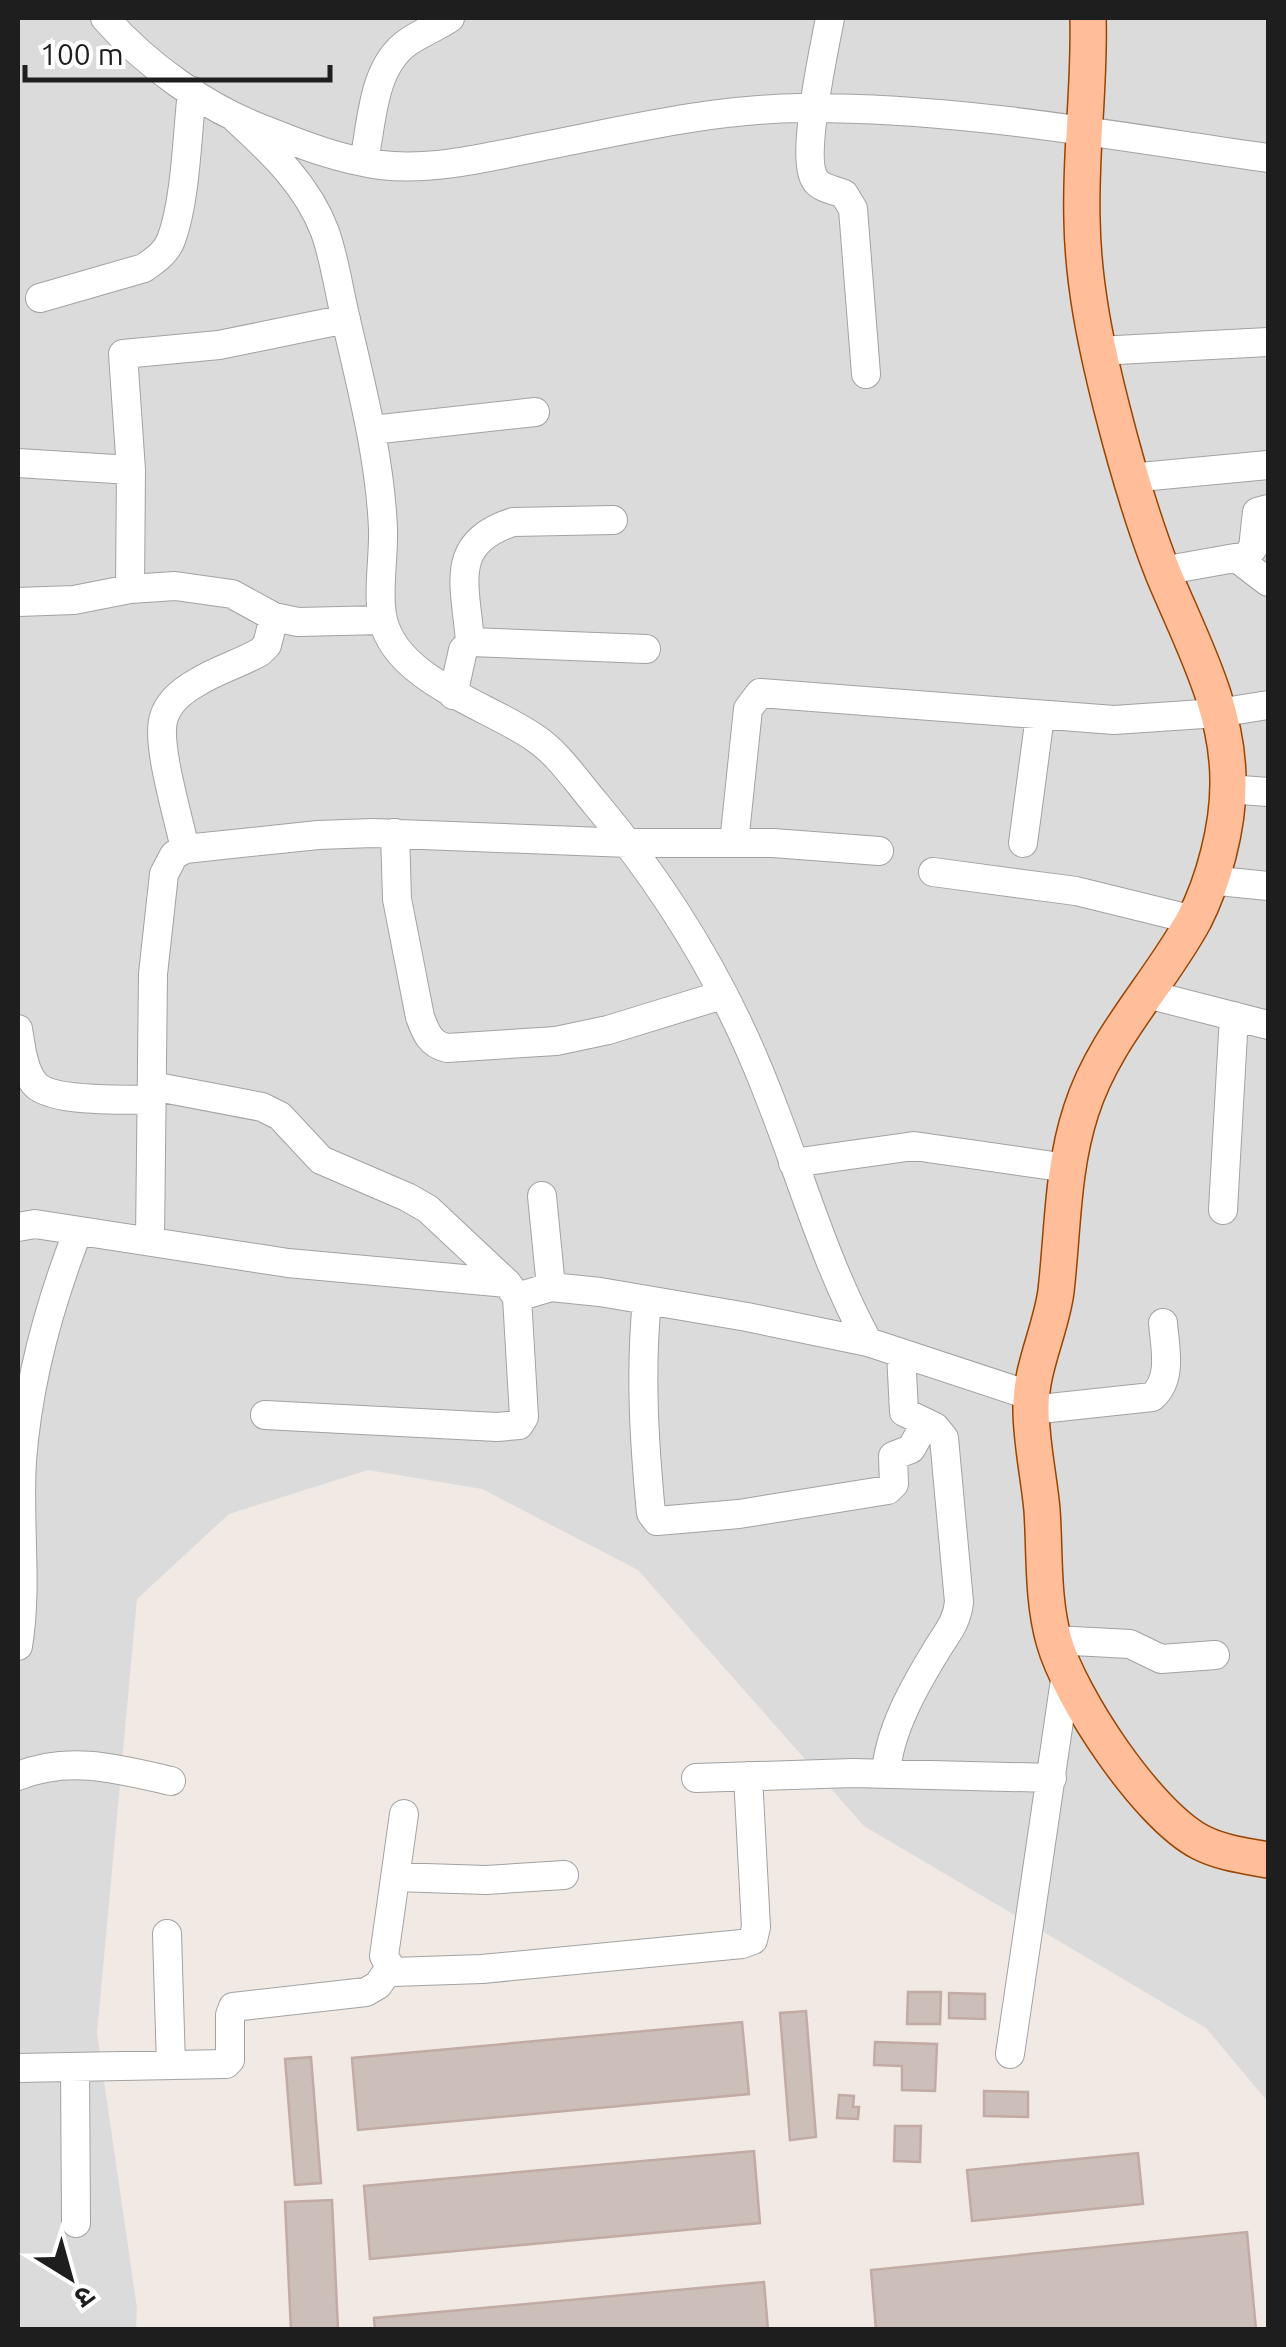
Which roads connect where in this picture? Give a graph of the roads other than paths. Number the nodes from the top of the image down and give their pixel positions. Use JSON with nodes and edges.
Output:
{"nodes":[{"id":1,"x":105,"y":18,"type":"edge"},
{"id":2,"x":450,"y":18,"type":"edge"},
{"id":3,"x":830,"y":18,"type":"edge"},
{"id":4,"x":1088,"y":18,"type":"edge"},
{"id":5,"x":192,"y":91,"type":"junction"},
{"id":6,"x":813,"y":108,"type":"junction"},
{"id":7,"x":237,"y":120,"type":"junction"},
{"id":8,"x":1086,"y":129,"type":"junction"},
{"id":9,"x":1268,"y":158,"type":"edge"},
{"id":10,"x":364,"y":162,"type":"junction"},
{"id":11,"x":40,"y":298,"type":"dead end"},
{"id":12,"x":346,"y":319,"type":"junction"},
{"id":13,"x":1268,"y":342,"type":"edge"},
{"id":14,"x":1098,"y":351,"type":"junction"},
{"id":15,"x":866,"y":374,"type":"dead end"},
{"id":16,"x":536,"y":412,"type":"dead end"},
{"id":17,"x":372,"y":430,"type":"junction"},
{"id":18,"x":18,"y":463,"type":"edge"},
{"id":19,"x":1268,"y":464,"type":"edge"},
{"id":20,"x":131,"y":470,"type":"junction"},
{"id":21,"x":1130,"y":478,"type":"junction"},
{"id":22,"x":1268,"y":509,"type":"edge"},
{"id":23,"x":613,"y":520,"type":"dead end"},
{"id":24,"x":1238,"y":559,"type":"junction"},
{"id":25,"x":1162,"y":570,"type":"junction"},
{"id":26,"x":1268,"y":582,"type":"edge"},
{"id":27,"x":130,"y":589,"type":"junction"},
{"id":28,"x":18,"y":602,"type":"edge"},
{"id":29,"x":274,"y":617,"type":"junction"},
{"id":30,"x":383,"y":620,"type":"junction"},
{"id":31,"x":470,"y":642,"type":"junction"},
{"id":32,"x":646,"y":648,"type":"dead end"},
{"id":33,"x":453,"y":695,"type":"junction"},
{"id":34,"x":1268,"y":704,"type":"edge"},
{"id":35,"x":1218,"y":714,"type":"junction"},
{"id":36,"x":1040,"y":716,"type":"junction"},
{"id":37,"x":1228,"y":790,"type":"junction"},
{"id":38,"x":1268,"y":792,"type":"edge"},
{"id":39,"x":396,"y":834,"type":"junction"},
{"id":40,"x":628,"y":842,"type":"junction"},
{"id":41,"x":734,"y":843,"type":"junction"},
{"id":42,"x":1022,"y":844,"type":"dead end"},
{"id":43,"x":185,"y":848,"type":"junction"},
{"id":44,"x":879,"y":851,"type":"dead end"},
{"id":45,"x":934,"y":872,"type":"dead end"},
{"id":46,"x":1208,"y":880,"type":"junction"},
{"id":47,"x":1268,"y":886,"type":"edge"},
{"id":48,"x":1194,"y":920,"type":"junction"},
{"id":49,"x":1143,"y":993,"type":"junction"},
{"id":50,"x":722,"y":995,"type":"junction"},
{"id":51,"x":1234,"y":1016,"type":"junction"},
{"id":52,"x":1268,"y":1025,"type":"edge"},
{"id":53,"x":18,"y":1030,"type":"edge"},
{"id":54,"x":151,"y":1093,"type":"junction"},
{"id":55,"x":793,"y":1163,"type":"junction"},
{"id":56,"x":1067,"y":1168,"type":"junction"},
{"id":57,"x":542,"y":1196,"type":"dead end"},
{"id":58,"x":1223,"y":1210,"type":"dead end"},
{"id":59,"x":18,"y":1227,"type":"edge"},
{"id":60,"x":78,"y":1230,"type":"junction"},
{"id":61,"x":150,"y":1242,"type":"junction"},
{"id":62,"x":552,"y":1287,"type":"junction"},
{"id":63,"x":512,"y":1290,"type":"junction"},
{"id":64,"x":647,"y":1300,"type":"junction"},
{"id":65,"x":1163,"y":1323,"type":"dead end"},
{"id":66,"x":868,"y":1342,"type":"junction"},
{"id":67,"x":901,"y":1353,"type":"junction"},
{"id":68,"x":1031,"y":1403,"type":"junction"},
{"id":69,"x":266,"y":1415,"type":"dead end"},
{"id":70,"x":925,"y":1424,"type":"junction"},
{"id":71,"x":22,"y":1436,"type":"edge"},
{"id":72,"x":1054,"y":1640,"type":"junction"},
{"id":73,"x":18,"y":1646,"type":"edge"},
{"id":74,"x":1216,"y":1654,"type":"dead end"},
{"id":75,"x":1066,"y":1673,"type":"junction"},
{"id":76,"x":886,"y":1773,"type":"junction"},
{"id":77,"x":18,"y":1776,"type":"edge"},
{"id":78,"x":748,"y":1776,"type":"junction"},
{"id":79,"x":696,"y":1778,"type":"dead end"},
{"id":80,"x":1052,"y":1778,"type":"junction"},
{"id":81,"x":170,"y":1782,"type":"dead end"},
{"id":82,"x":404,"y":1814,"type":"dead end"},
{"id":83,"x":1268,"y":1860,"type":"edge"},
{"id":84,"x":564,"y":1875,"type":"dead end"},
{"id":85,"x":395,"y":1877,"type":"junction"},
{"id":86,"x":168,"y":1934,"type":"dead end"},
{"id":87,"x":389,"y":1970,"type":"junction"},
{"id":88,"x":1010,"y":2054,"type":"dead end"},
{"id":89,"x":171,"y":2065,"type":"junction"},
{"id":90,"x":75,"y":2067,"type":"junction"},
{"id":91,"x":18,"y":2068,"type":"edge"},
{"id":92,"x":76,"y":2223,"type":"dead end"}],
"edges":[{"from":1,"to":5,"type":"street"},
{"from":2,"to":10,"type":"street"},
{"from":3,"to":6,"type":"street"},
{"from":4,"to":8,"type":"main road"},
{"from":5,"to":7,"type":"street"},
{"from":5,"to":11,"type":"street"},
{"from":6,"to":8,"type":"street"},
{"from":6,"to":10,"type":"street"},
{"from":6,"to":15,"type":"street"},
{"from":7,"to":10,"type":"street"},
{"from":7,"to":12,"type":"street"},
{"from":8,"to":9,"type":"street"},
{"from":8,"to":14,"type":"main road"},
{"from":12,"to":17,"type":"street"},
{"from":12,"to":20,"type":"street"},
{"from":13,"to":14,"type":"street"},
{"from":14,"to":21,"type":"main road"},
{"from":16,"to":17,"type":"street"},
{"from":17,"to":30,"type":"street"},
{"from":18,"to":20,"type":"street"},
{"from":19,"to":21,"type":"street"},
{"from":20,"to":27,"type":"street"},
{"from":21,"to":25,"type":"main road"},
{"from":22,"to":24,"type":"street"},
{"from":23,"to":31,"type":"street"},
{"from":24,"to":25,"type":"street"},
{"from":24,"to":26,"type":"street"},
{"from":25,"to":35,"type":"main road"},
{"from":27,"to":28,"type":"street"},
{"from":27,"to":29,"type":"street"},
{"from":29,"to":30,"type":"street"},
{"from":29,"to":43,"type":"street"},
{"from":30,"to":33,"type":"street"},
{"from":31,"to":32,"type":"street"},
{"from":31,"to":33,"type":"street"},
{"from":33,"to":40,"type":"street"},
{"from":34,"to":35,"type":"street"},
{"from":35,"to":36,"type":"street"},
{"from":35,"to":37,"type":"main road"},
{"from":36,"to":41,"type":"street"},
{"from":36,"to":42,"type":"street"},
{"from":37,"to":38,"type":"street"},
{"from":37,"to":46,"type":"main road"},
{"from":39,"to":40,"type":"street"},
{"from":39,"to":43,"type":"street"},
{"from":39,"to":50,"type":"street"},
{"from":40,"to":41,"type":"street"},
{"from":40,"to":50,"type":"street"},
{"from":41,"to":44,"type":"street"},
{"from":43,"to":54,"type":"street"},
{"from":45,"to":48,"type":"street"},
{"from":46,"to":47,"type":"street"},
{"from":46,"to":48,"type":"main road"},
{"from":48,"to":49,"type":"main road"},
{"from":49,"to":51,"type":"street"},
{"from":49,"to":56,"type":"main road"},
{"from":50,"to":55,"type":"street"},
{"from":51,"to":52,"type":"street"},
{"from":51,"to":58,"type":"street"},
{"from":53,"to":54,"type":"street"},
{"from":54,"to":61,"type":"street"},
{"from":54,"to":63,"type":"street"},
{"from":55,"to":56,"type":"street"},
{"from":55,"to":66,"type":"street"},
{"from":56,"to":68,"type":"main road"},
{"from":57,"to":62,"type":"street"},
{"from":59,"to":60,"type":"street"},
{"from":60,"to":61,"type":"street"},
{"from":60,"to":71,"type":"street"},
{"from":61,"to":63,"type":"street"},
{"from":62,"to":63,"type":"street"},
{"from":62,"to":64,"type":"street"},
{"from":63,"to":69,"type":"street"},
{"from":64,"to":66,"type":"street"},
{"from":64,"to":70,"type":"street"},
{"from":65,"to":68,"type":"street"},
{"from":66,"to":67,"type":"street"},
{"from":67,"to":68,"type":"street"},
{"from":67,"to":70,"type":"street"},
{"from":68,"to":72,"type":"main road"},
{"from":70,"to":76,"type":"street"},
{"from":71,"to":73,"type":"street"},
{"from":72,"to":74,"type":"street"},
{"from":72,"to":75,"type":"main road"},
{"from":75,"to":80,"type":"street"},
{"from":75,"to":83,"type":"main road"},
{"from":76,"to":78,"type":"street"},
{"from":76,"to":80,"type":"street"},
{"from":77,"to":81,"type":"street"},
{"from":78,"to":79,"type":"street"},
{"from":78,"to":87,"type":"street"},
{"from":80,"to":88,"type":"street"},
{"from":82,"to":85,"type":"street"},
{"from":84,"to":85,"type":"street"},
{"from":85,"to":87,"type":"street"},
{"from":86,"to":89,"type":"street"},
{"from":87,"to":89,"type":"street"},
{"from":89,"to":90,"type":"street"},
{"from":90,"to":91,"type":"street"},
{"from":90,"to":92,"type":"street"}]}
